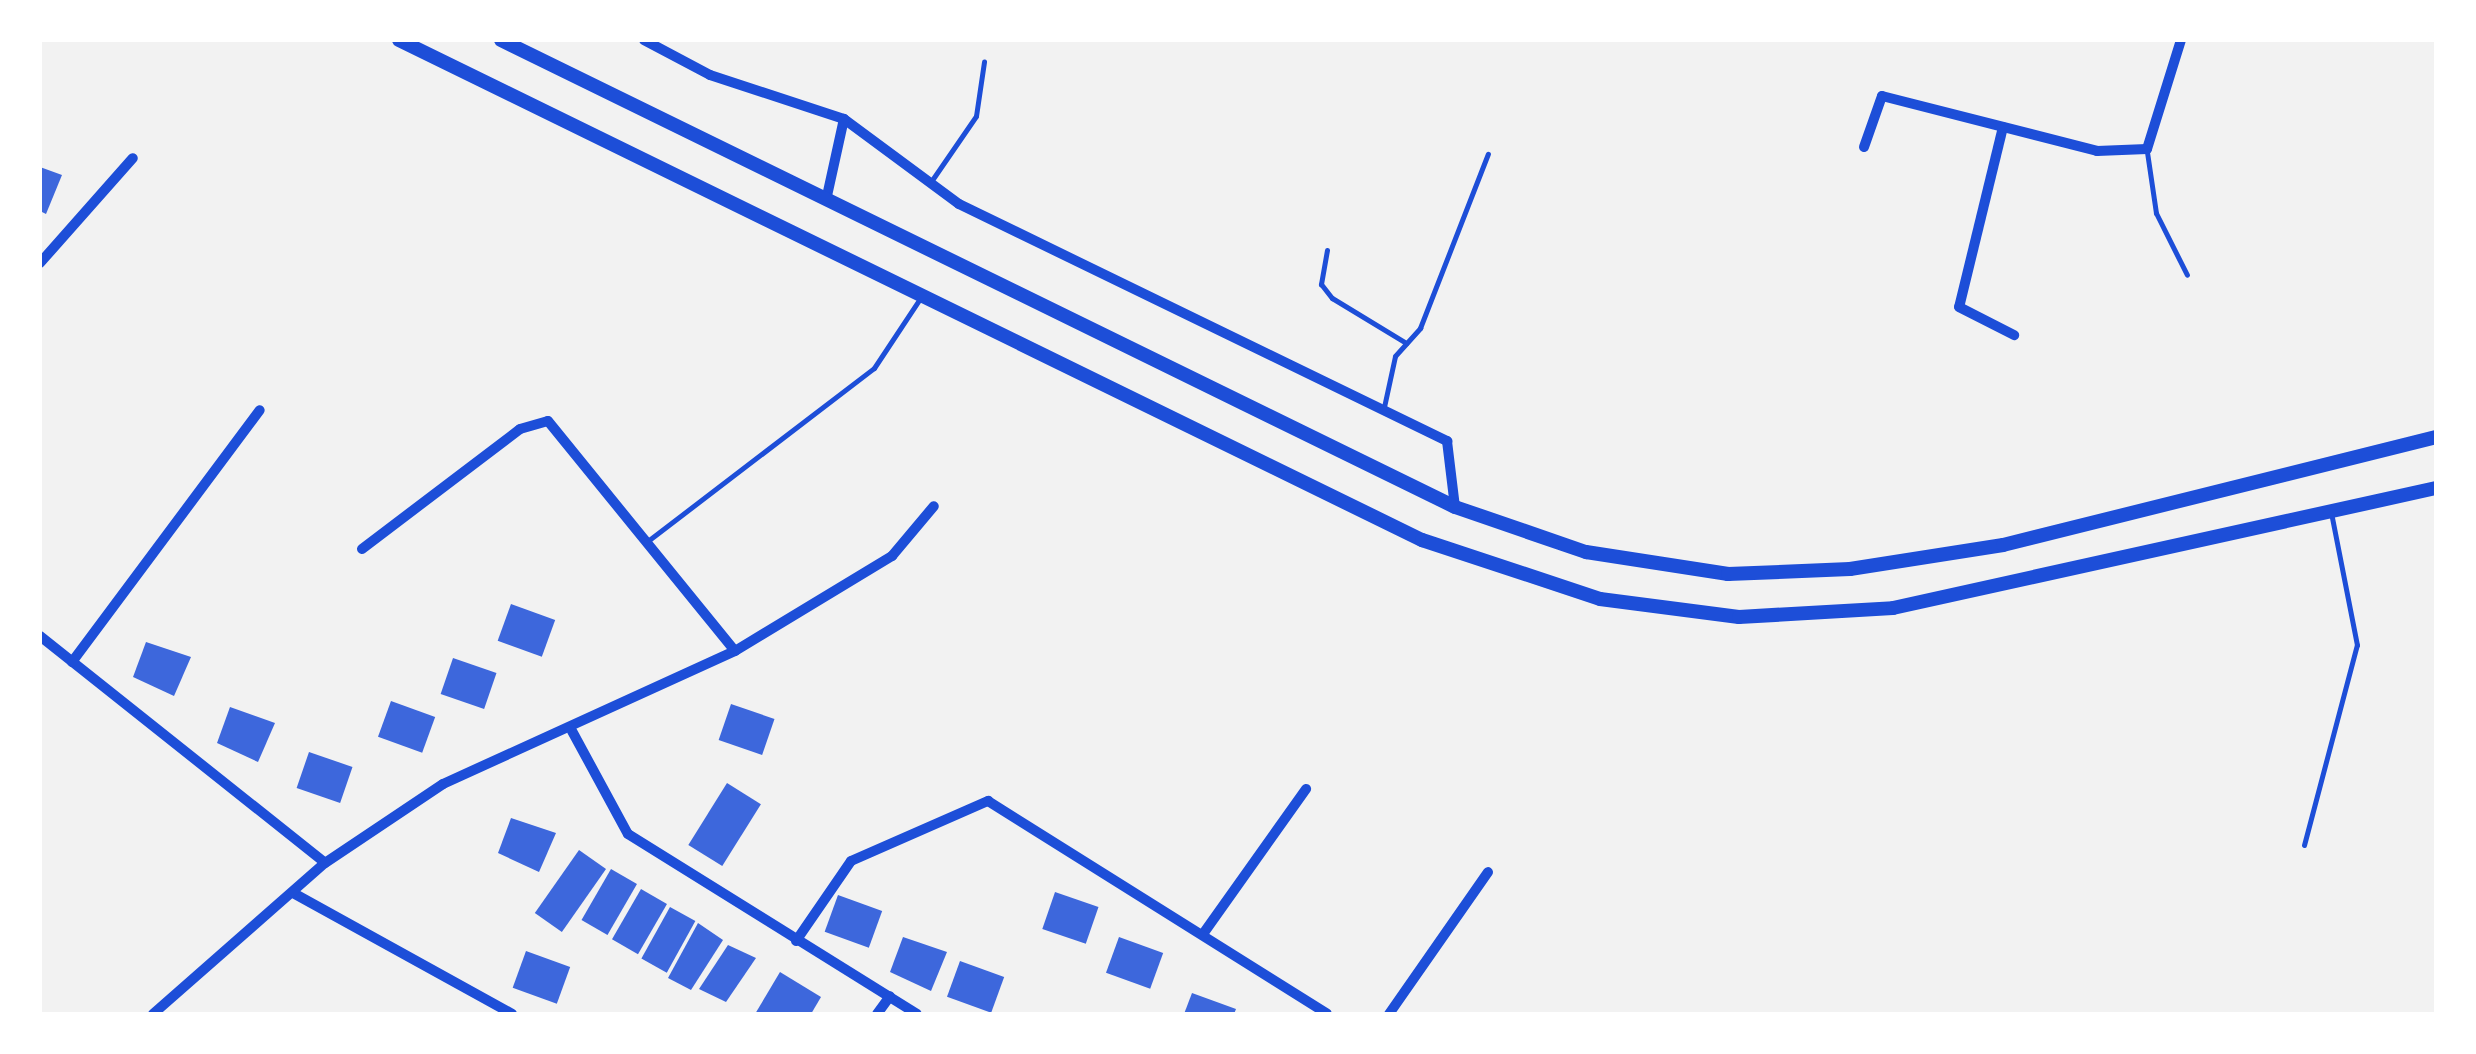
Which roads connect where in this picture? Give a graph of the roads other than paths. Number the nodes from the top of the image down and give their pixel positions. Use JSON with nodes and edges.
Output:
{"nodes":[{"id":1,"x":399,"y":40,"type":"edge"},
{"id":2,"x":501,"y":40,"type":"edge"},
{"id":3,"x":644,"y":40,"type":"edge"},
{"id":4,"x":2181,"y":40,"type":"edge"},
{"id":5,"x":984,"y":62,"type":"dead end"},
{"id":6,"x":844,"y":119,"type":"junction"},
{"id":7,"x":2004,"y":127,"type":"junction"},
{"id":8,"x":1864,"y":147,"type":"dead end"},
{"id":9,"x":2147,"y":149,"type":"junction"},
{"id":10,"x":1488,"y":154,"type":"dead end"},
{"id":11,"x":132,"y":158,"type":"dead end"},
{"id":12,"x":928,"y":186,"type":"junction"},
{"id":13,"x":827,"y":196,"type":"junction"},
{"id":14,"x":1327,"y":250,"type":"dead end"},
{"id":15,"x":40,"y":263,"type":"edge"},
{"id":16,"x":2188,"y":275,"type":"dead end"},
{"id":17,"x":923,"y":295,"type":"junction"},
{"id":18,"x":2014,"y":335,"type":"dead end"},
{"id":19,"x":1406,"y":343,"type":"junction"},
{"id":20,"x":1384,"y":407,"type":"junction"},
{"id":21,"x":260,"y":410,"type":"dead end"},
{"id":22,"x":2436,"y":437,"type":"edge"},
{"id":23,"x":2436,"y":488,"type":"edge"},
{"id":24,"x":934,"y":506,"type":"dead end"},
{"id":25,"x":1455,"y":507,"type":"junction"},
{"id":26,"x":2331,"y":512,"type":"junction"},
{"id":27,"x":650,"y":540,"type":"junction"},
{"id":28,"x":362,"y":549,"type":"dead end"},
{"id":29,"x":40,"y":636,"type":"edge"},
{"id":30,"x":734,"y":651,"type":"junction"},
{"id":31,"x":72,"y":662,"type":"junction"},
{"id":32,"x":572,"y":731,"type":"junction"},
{"id":33,"x":1306,"y":789,"type":"dead end"},
{"id":34,"x":2304,"y":845,"type":"dead end"},
{"id":35,"x":325,"y":863,"type":"junction"},
{"id":36,"x":1488,"y":872,"type":"dead end"},
{"id":37,"x":295,"y":894,"type":"junction"},
{"id":38,"x":1204,"y":934,"type":"junction"},
{"id":39,"x":796,"y":940,"type":"junction"},
{"id":40,"x":890,"y":996,"type":"junction"},
{"id":41,"x":154,"y":1014,"type":"edge"},
{"id":42,"x":512,"y":1014,"type":"edge"},
{"id":43,"x":877,"y":1014,"type":"edge"},
{"id":44,"x":917,"y":1014,"type":"edge"},
{"id":45,"x":1327,"y":1014,"type":"edge"},
{"id":46,"x":1389,"y":1014,"type":"edge"}],
"edges":[{"from":1,"to":17,"type":"main road"},
{"from":2,"to":13,"type":"main road"},
{"from":3,"to":6,"type":"street"},
{"from":4,"to":9,"type":"street"},
{"from":5,"to":12,"type":"lane"},
{"from":6,"to":12,"type":"street"},
{"from":6,"to":13,"type":"street"},
{"from":7,"to":8,"type":"street"},
{"from":7,"to":9,"type":"street"},
{"from":7,"to":18,"type":"street"},
{"from":9,"to":16,"type":"lane"},
{"from":10,"to":19,"type":"lane"},
{"from":11,"to":15,"type":"street"},
{"from":12,"to":20,"type":"street"},
{"from":13,"to":25,"type":"main road"},
{"from":14,"to":19,"type":"lane"},
{"from":17,"to":26,"type":"main road"},
{"from":17,"to":27,"type":"lane"},
{"from":19,"to":20,"type":"lane"},
{"from":20,"to":25,"type":"street"},
{"from":21,"to":31,"type":"street"},
{"from":22,"to":25,"type":"main road"},
{"from":23,"to":26,"type":"main road"},
{"from":24,"to":30,"type":"street"},
{"from":26,"to":34,"type":"lane"},
{"from":27,"to":28,"type":"street"},
{"from":27,"to":30,"type":"street"},
{"from":29,"to":31,"type":"street"},
{"from":30,"to":32,"type":"street"},
{"from":31,"to":35,"type":"street"},
{"from":32,"to":35,"type":"street"},
{"from":32,"to":39,"type":"street"},
{"from":33,"to":38,"type":"street"},
{"from":35,"to":37,"type":"street"},
{"from":36,"to":46,"type":"street"},
{"from":37,"to":41,"type":"street"},
{"from":37,"to":42,"type":"street"},
{"from":38,"to":39,"type":"street"},
{"from":38,"to":45,"type":"street"},
{"from":39,"to":40,"type":"street"},
{"from":40,"to":43,"type":"street"},
{"from":40,"to":44,"type":"street"}]}
